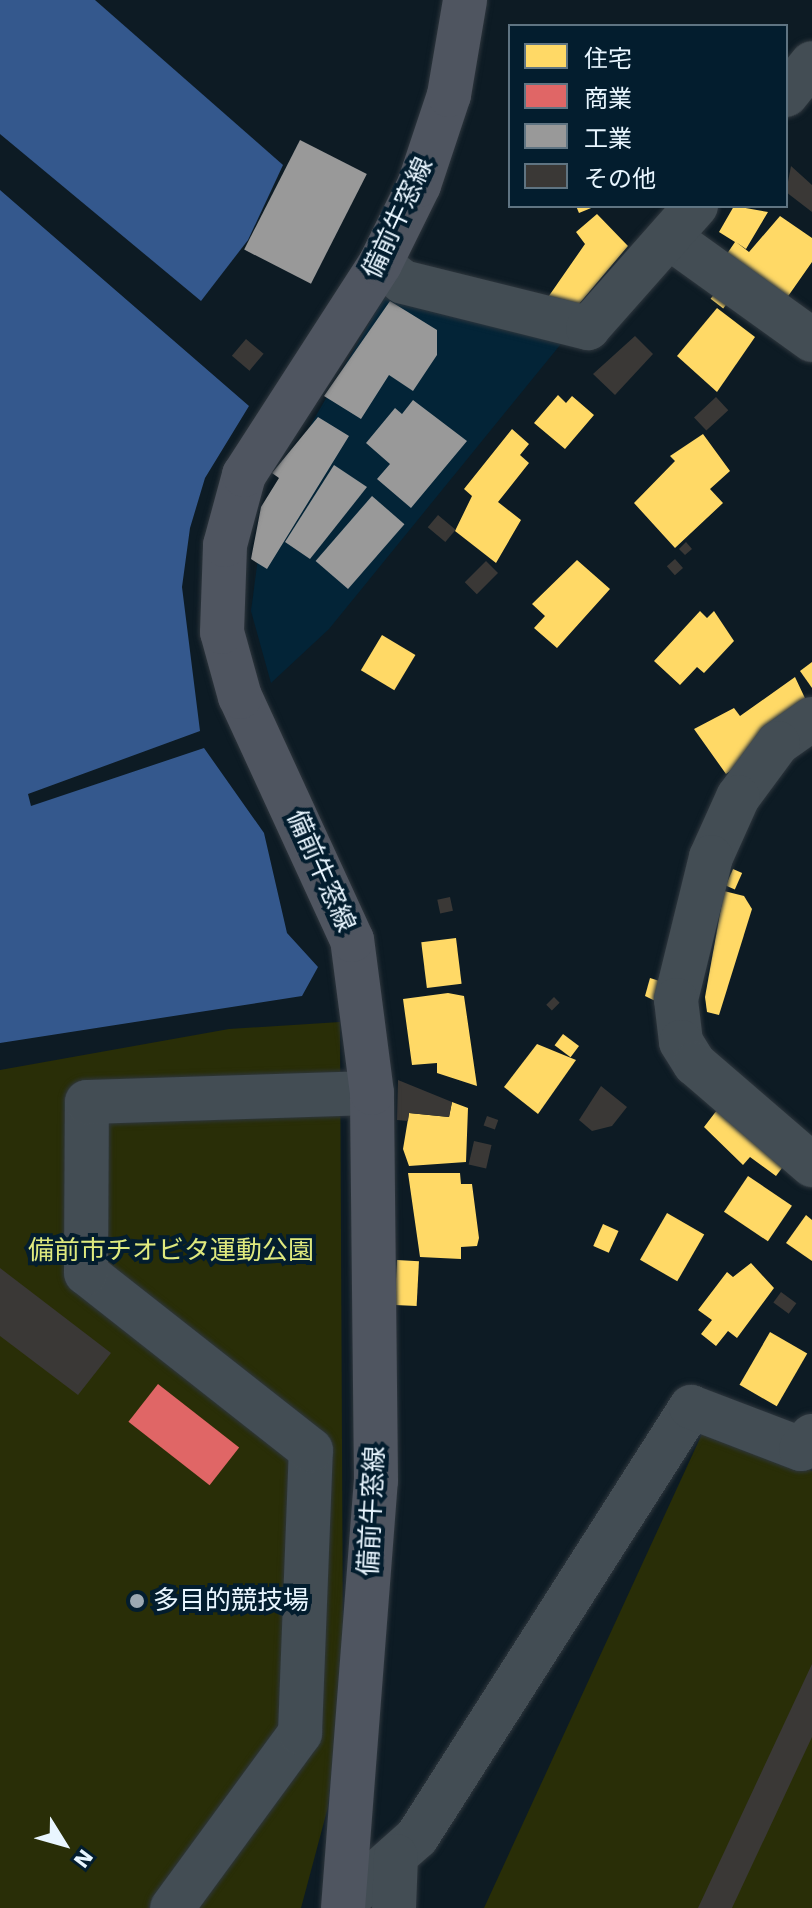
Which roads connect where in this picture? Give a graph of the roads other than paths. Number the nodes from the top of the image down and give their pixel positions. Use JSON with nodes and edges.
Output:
{"nodes":[{"id":1,"x":465,"y":0,"type":"edge"},
{"id":2,"x":812,"y":63,"type":"edge"},
{"id":3,"x":788,"y":93,"type":"edge"},
{"id":4,"x":683,"y":222,"type":"edge"},
{"id":5,"x":380,"y":264,"type":"junction"},
{"id":6,"x":812,"y":340,"type":"edge"},
{"id":7,"x":812,"y":719,"type":"edge"},
{"id":8,"x":372,"y":1093,"type":"junction"},
{"id":9,"x":812,"y":1165,"type":"edge"},
{"id":10,"x":812,"y":1436,"type":"edge"},
{"id":11,"x":396,"y":1856,"type":"junction"},
{"id":12,"x":344,"y":1905,"type":"edge"},
{"id":13,"x":172,"y":1908,"type":"edge"},
{"id":14,"x":394,"y":1908,"type":"edge"}],
"edges":[{"from":1,"to":5,"type":"main road","name":"備前牛窓線"},
{"from":2,"to":3,"type":"street"},
{"from":4,"to":5,"type":"street"},
{"from":4,"to":6,"type":"street"},
{"from":5,"to":8,"type":"main road","name":"備前牛窓線"},
{"from":7,"to":9,"type":"street"},
{"from":8,"to":12,"type":"main road","name":"備前牛窓線"},
{"from":8,"to":13,"type":"street"},
{"from":10,"to":11,"type":"street"},
{"from":11,"to":12,"type":"street"},
{"from":11,"to":14,"type":"street"}]}
